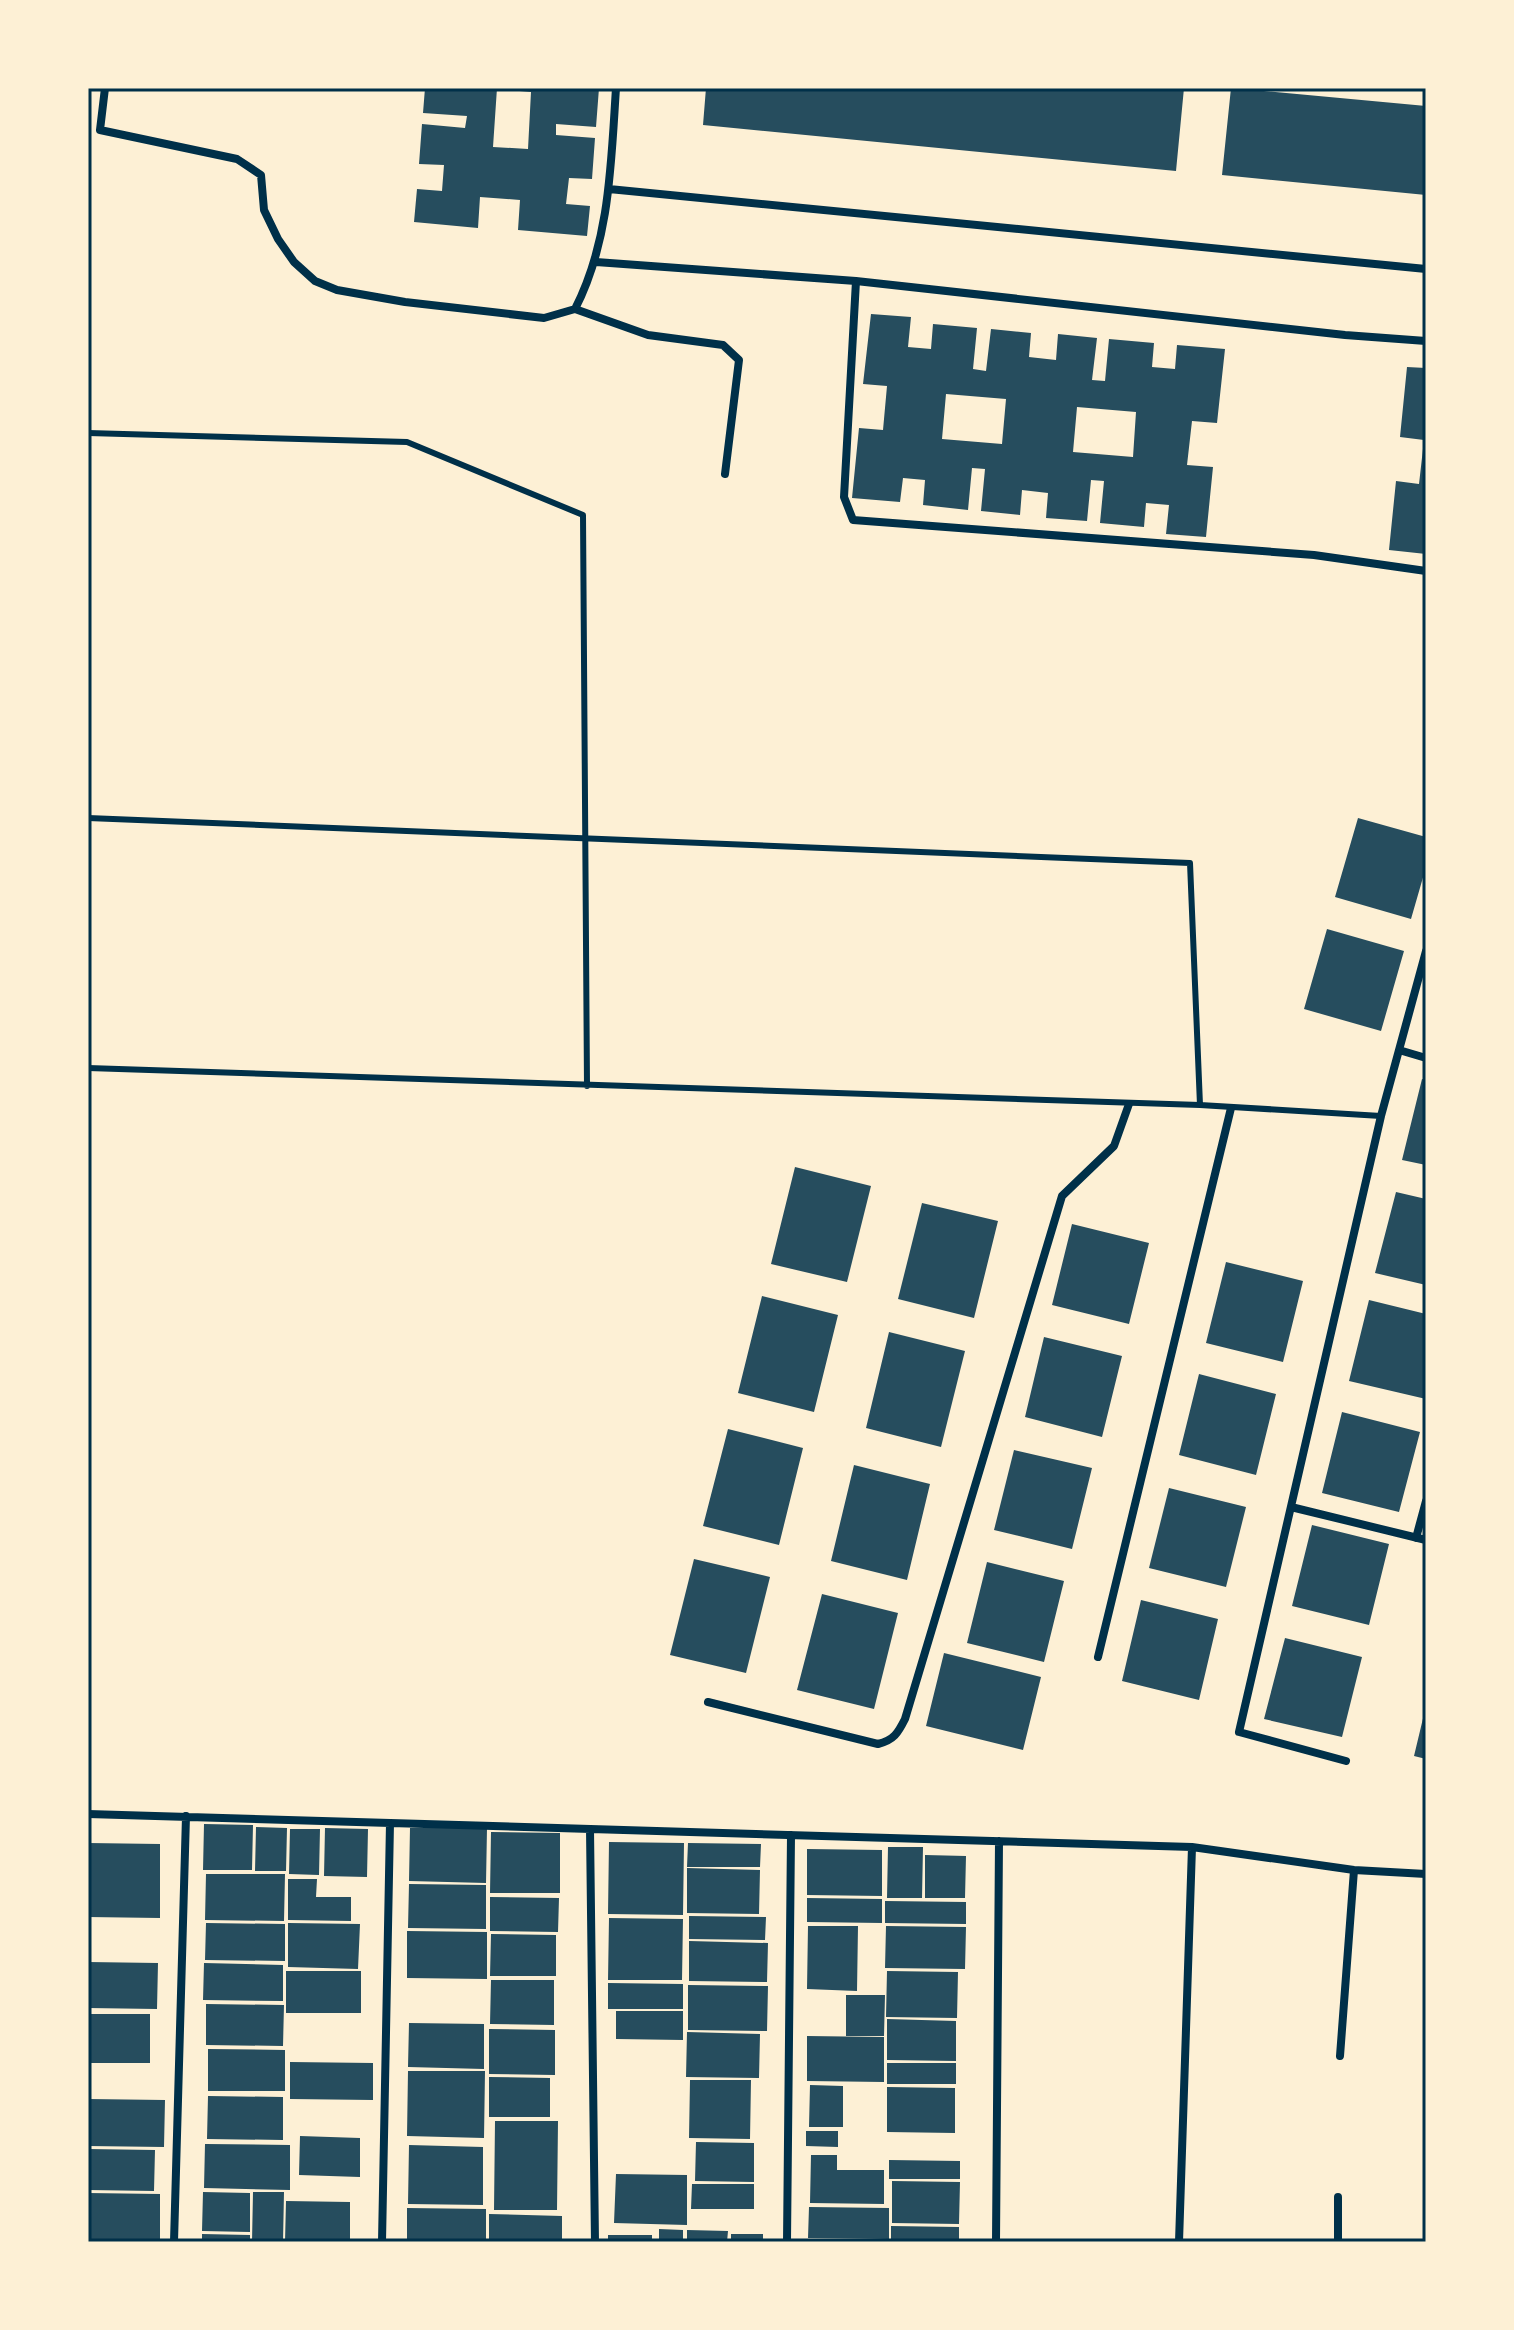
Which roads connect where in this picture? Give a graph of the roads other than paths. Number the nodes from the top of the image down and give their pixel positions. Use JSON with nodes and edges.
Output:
{"nodes":[{"id":1,"x":105,"y":88,"type":"edge"},
{"id":2,"x":616,"y":88,"type":"edge"},
{"id":3,"x":609,"y":189,"type":"junction"},
{"id":4,"x":596,"y":262,"type":"junction"},
{"id":5,"x":1426,"y":269,"type":"edge"},
{"id":6,"x":856,"y":281,"type":"junction"},
{"id":7,"x":575,"y":309,"type":"junction"},
{"id":8,"x":1426,"y":341,"type":"edge"},
{"id":9,"x":88,"y":433,"type":"edge"},
{"id":10,"x":725,"y":474,"type":"dead end"},
{"id":11,"x":1426,"y":571,"type":"edge"},
{"id":12,"x":88,"y":818,"type":"edge"},
{"id":13,"x":585,"y":839,"type":"junction"},
{"id":14,"x":1426,"y":951,"type":"edge"},
{"id":15,"x":1399,"y":1050,"type":"junction"},
{"id":16,"x":1426,"y":1058,"type":"edge"},
{"id":17,"x":88,"y":1068,"type":"edge"},
{"id":18,"x":587,"y":1086,"type":"junction"},
{"id":19,"x":1129,"y":1104,"type":"junction"},
{"id":20,"x":1200,"y":1105,"type":"junction"},
{"id":21,"x":1231,"y":1108,"type":"junction"},
{"id":22,"x":1381,"y":1116,"type":"junction"},
{"id":23,"x":1426,"y":1501,"type":"edge"},
{"id":24,"x":1291,"y":1507,"type":"junction"},
{"id":25,"x":1421,"y":1539,"type":"edge"},
{"id":26,"x":1098,"y":1657,"type":"dead end"},
{"id":27,"x":708,"y":1702,"type":"dead end"},
{"id":28,"x":1346,"y":1761,"type":"dead end"},
{"id":29,"x":88,"y":1814,"type":"edge"},
{"id":30,"x":186,"y":1816,"type":"junction"},
{"id":31,"x":390,"y":1823,"type":"junction"},
{"id":32,"x":590,"y":1829,"type":"junction"},
{"id":33,"x":791,"y":1835,"type":"junction"},
{"id":34,"x":999,"y":1841,"type":"junction"},
{"id":35,"x":1192,"y":1847,"type":"junction"},
{"id":36,"x":1354,"y":1870,"type":"junction"},
{"id":37,"x":1426,"y":1874,"type":"edge"},
{"id":38,"x":1340,"y":2056,"type":"dead end"},
{"id":39,"x":1338,"y":2197,"type":"dead end"},
{"id":40,"x":174,"y":2242,"type":"edge"},
{"id":41,"x":382,"y":2242,"type":"edge"},
{"id":42,"x":595,"y":2242,"type":"edge"},
{"id":43,"x":787,"y":2242,"type":"edge"},
{"id":44,"x":996,"y":2242,"type":"edge"},
{"id":45,"x":1179,"y":2242,"type":"edge"},
{"id":46,"x":1338,"y":2242,"type":"edge"}],
"edges":[{"from":1,"to":7,"type":"street"},
{"from":2,"to":3,"type":"street"},
{"from":3,"to":4,"type":"street"},
{"from":3,"to":5,"type":"street"},
{"from":4,"to":6,"type":"street"},
{"from":4,"to":7,"type":"street"},
{"from":6,"to":8,"type":"street"},
{"from":6,"to":11,"type":"street"},
{"from":7,"to":10,"type":"street"},
{"from":9,"to":13,"type":"lane"},
{"from":12,"to":13,"type":"lane"},
{"from":13,"to":18,"type":"lane"},
{"from":13,"to":20,"type":"lane"},
{"from":14,"to":15,"type":"street"},
{"from":15,"to":16,"type":"street"},
{"from":15,"to":22,"type":"street"},
{"from":17,"to":18,"type":"lane"},
{"from":18,"to":19,"type":"lane"},
{"from":19,"to":20,"type":"lane"},
{"from":19,"to":27,"type":"street"},
{"from":20,"to":21,"type":"lane"},
{"from":21,"to":22,"type":"lane"},
{"from":21,"to":26,"type":"street"},
{"from":22,"to":24,"type":"street"},
{"from":23,"to":25,"type":"street"},
{"from":24,"to":25,"type":"street"},
{"from":24,"to":28,"type":"street"},
{"from":29,"to":30,"type":"street"},
{"from":30,"to":31,"type":"street"},
{"from":30,"to":40,"type":"street"},
{"from":31,"to":32,"type":"street"},
{"from":31,"to":41,"type":"street"},
{"from":32,"to":33,"type":"street"},
{"from":32,"to":42,"type":"street"},
{"from":33,"to":34,"type":"street"},
{"from":33,"to":43,"type":"street"},
{"from":34,"to":35,"type":"street"},
{"from":34,"to":44,"type":"street"},
{"from":35,"to":36,"type":"street"},
{"from":35,"to":45,"type":"street"},
{"from":36,"to":37,"type":"street"},
{"from":36,"to":38,"type":"street"},
{"from":39,"to":46,"type":"street"}]}
